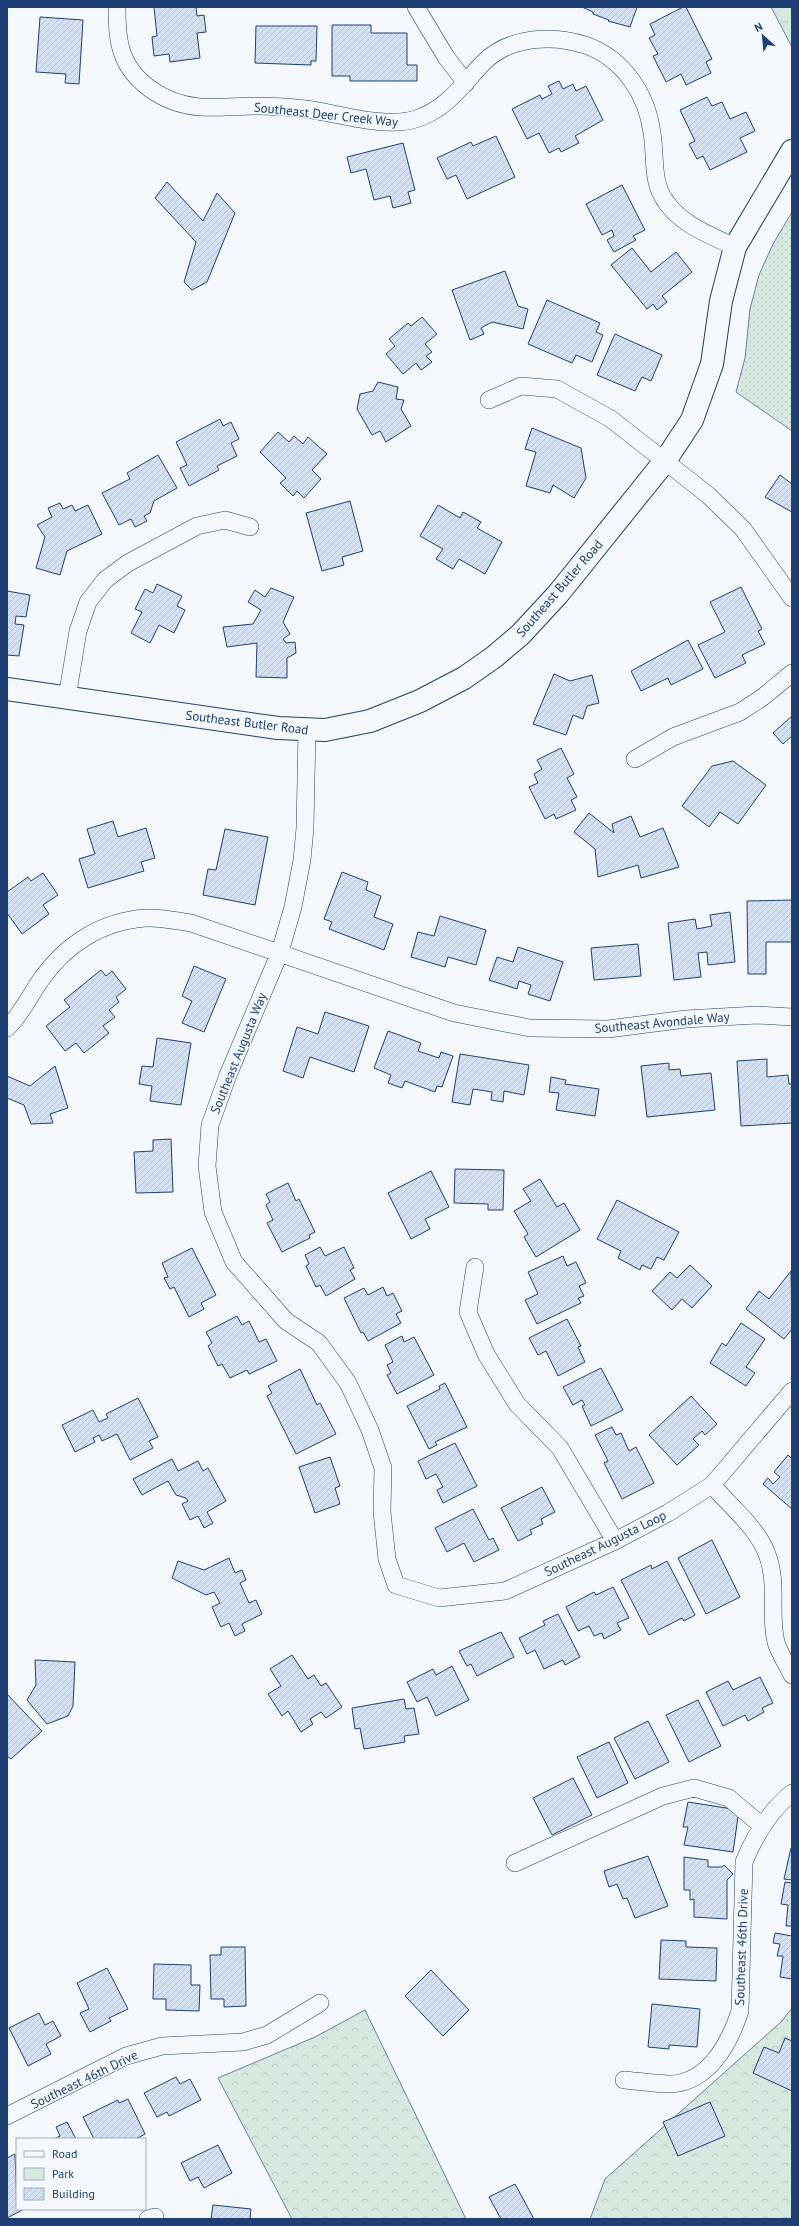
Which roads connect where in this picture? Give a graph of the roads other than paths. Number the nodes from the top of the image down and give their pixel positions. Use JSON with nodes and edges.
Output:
{"nodes":[{"id":1,"x":117,"y":7,"type":"edge"},
{"id":2,"x":416,"y":7,"type":"edge"},
{"id":3,"x":466,"y":83,"type":"junction"},
{"id":4,"x":792,"y":151,"type":"edge"},
{"id":5,"x":735,"y":247,"type":"junction"},
{"id":6,"x":489,"y":400,"type":"dead end"},
{"id":7,"x":665,"y":461,"type":"junction"},
{"id":8,"x":250,"y":527,"type":"dead end"},
{"id":9,"x":792,"y":598,"type":"edge"},
{"id":10,"x":792,"y":673,"type":"edge"},
{"id":11,"x":7,"y":689,"type":"edge"},
{"id":12,"x":66,"y":698,"type":"junction"},
{"id":13,"x":307,"y":730,"type":"junction"},
{"id":14,"x":636,"y":759,"type":"dead end"},
{"id":15,"x":280,"y":952,"type":"junction"},
{"id":16,"x":792,"y":1017,"type":"edge"},
{"id":17,"x":7,"y":1028,"type":"edge"},
{"id":18,"x":475,"y":1267,"type":"dead end"},
{"id":19,"x":792,"y":1391,"type":"edge"},
{"id":20,"x":712,"y":1485,"type":"junction"},
{"id":21,"x":615,"y":1541,"type":"junction"},
{"id":22,"x":396,"y":1585,"type":"joint"},
{"id":23,"x":792,"y":1675,"type":"edge"},
{"id":24,"x":792,"y":1793,"type":"edge"},
{"id":25,"x":762,"y":1826,"type":"junction"},
{"id":26,"x":515,"y":1863,"type":"dead end"},
{"id":27,"x":320,"y":2003,"type":"dead end"},
{"id":28,"x":624,"y":2080,"type":"dead end"},
{"id":29,"x":7,"y":2116,"type":"edge"}],
"edges":[{"from":1,"to":3,"type":"street","name":"Southeast Deer Creek Way"},
{"from":2,"to":3,"type":"street"},
{"from":3,"to":5,"type":"street","name":"Southeast Deer Creek Way"},
{"from":4,"to":5,"type":"main road","name":"Southeast Butler Road"},
{"from":5,"to":7,"type":"main road","name":"Southeast Butler Road"},
{"from":6,"to":7,"type":"street"},
{"from":7,"to":9,"type":"street"},
{"from":7,"to":13,"type":"main road","name":"Southeast Butler Road"},
{"from":8,"to":12,"type":"street"},
{"from":10,"to":14,"type":"street"},
{"from":11,"to":12,"type":"main road","name":"Southeast Butler Road"},
{"from":12,"to":13,"type":"main road","name":"Southeast Butler Road"},
{"from":13,"to":15,"type":"street","name":"Southeast Augusta Way"},
{"from":15,"to":16,"type":"street","name":"Southeast Avondale Way"},
{"from":15,"to":17,"type":"street","name":"Southeast Avondale Way"},
{"from":15,"to":22,"type":"street","name":"Southeast Augusta Way"},
{"from":18,"to":21,"type":"street"},
{"from":19,"to":20,"type":"street","name":"Southeast Augusta Loop"},
{"from":20,"to":21,"type":"street","name":"Southeast Augusta Loop"},
{"from":20,"to":23,"type":"street"},
{"from":21,"to":22,"type":"street","name":"Southeast Augusta Loop"},
{"from":24,"to":25,"type":"street","name":"Southeast 46th Drive"},
{"from":25,"to":26,"type":"street"},
{"from":25,"to":28,"type":"street","name":"Southeast 46th Drive"},
{"from":27,"to":29,"type":"street","name":"Southeast 46th Drive"}]}
